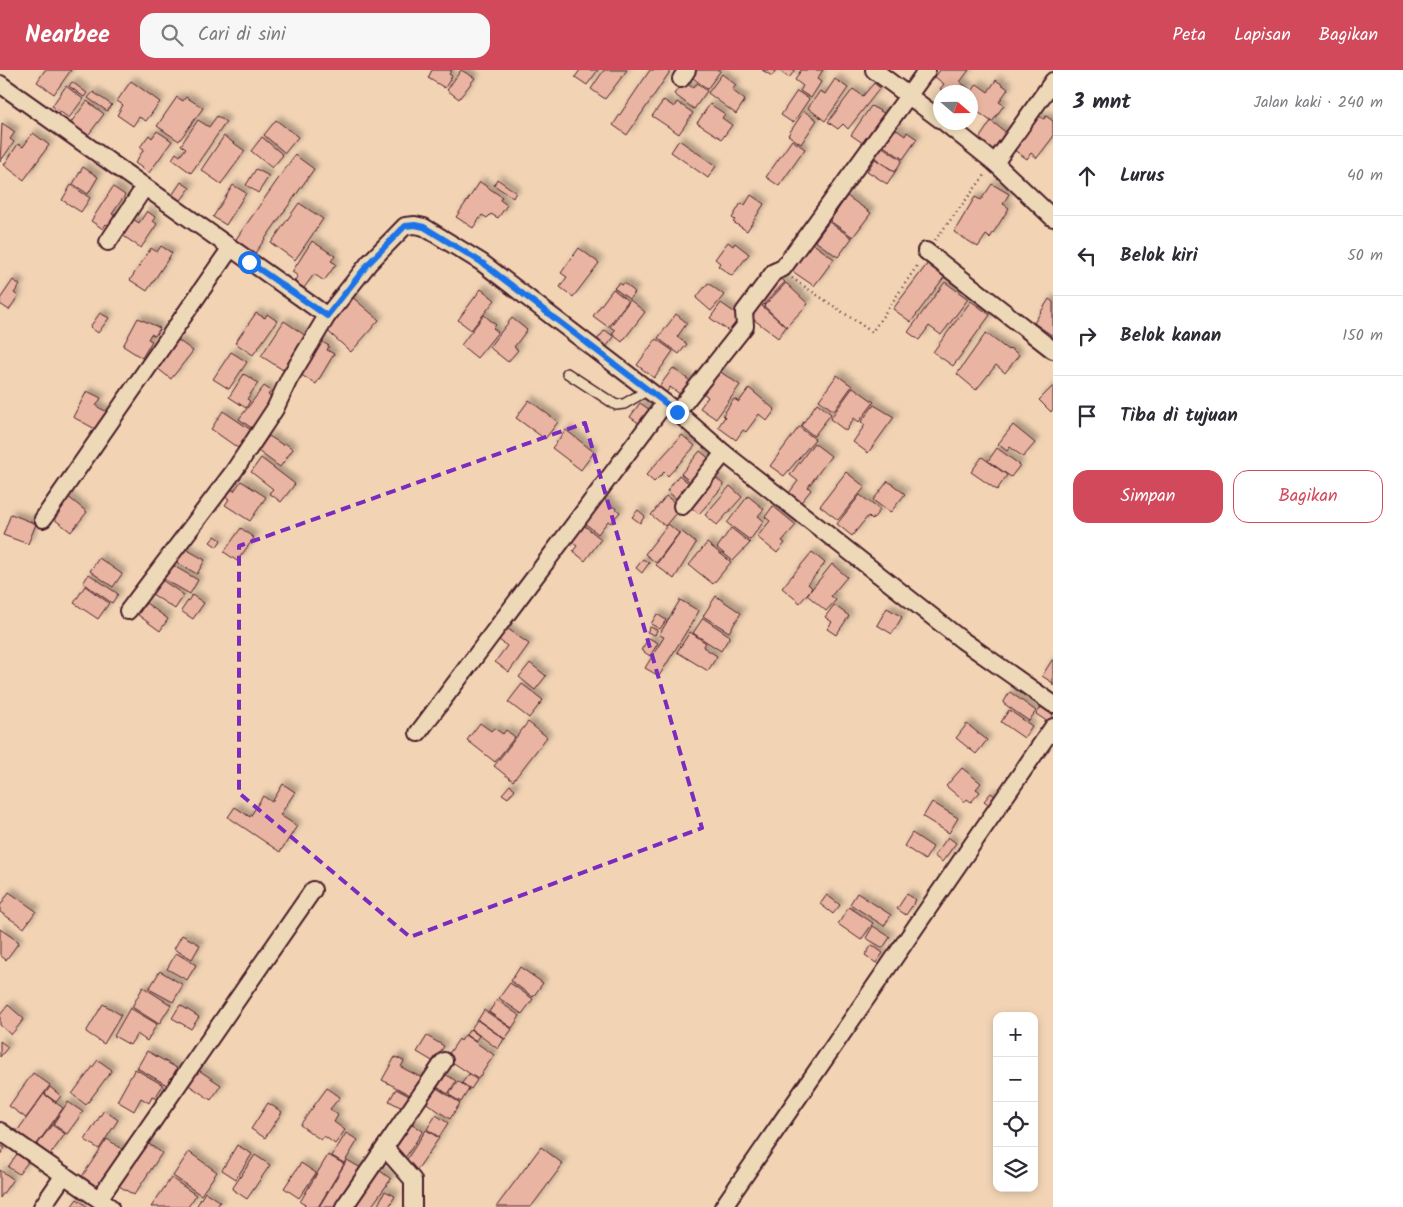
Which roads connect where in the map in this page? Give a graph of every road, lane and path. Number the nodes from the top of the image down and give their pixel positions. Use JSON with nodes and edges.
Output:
{"nodes":[{"id":1,"x":874,"y":70,"type":"edge"},
{"id":2,"x":927,"y":70,"type":"edge"},
{"id":3,"x":1053,"y":81,"type":"edge"},
{"id":4,"x":0,"y":84,"type":"edge"},
{"id":5,"x":910,"y":96,"type":"junction"},
{"id":6,"x":933,"y":114,"type":"edge"},
{"id":7,"x":954,"y":130,"type":"edge"},
{"id":8,"x":995,"y":162,"type":"junction"},
{"id":9,"x":144,"y":188,"type":"junction"},
{"id":10,"x":1053,"y":218,"type":"edge"},
{"id":11,"x":108,"y":242,"type":"dead end"},
{"id":12,"x":230,"y":249,"type":"junction"},
{"id":13,"x":926,"y":251,"type":"dead end"},
{"id":14,"x":784,"y":268,"type":"junction"},
{"id":15,"x":327,"y":316,"type":"junction"},
{"id":16,"x":872,"y":332,"type":"dead end"},
{"id":17,"x":1053,"y":350,"type":"edge"},
{"id":18,"x":567,"y":373,"type":"dead end"},
{"id":19,"x":648,"y":390,"type":"junction"},
{"id":20,"x":671,"y":408,"type":"junction"},
{"id":21,"x":724,"y":453,"type":"junction"},
{"id":22,"x":682,"y":506,"type":"dead end"},
{"id":23,"x":43,"y":519,"type":"dead end"},
{"id":24,"x":128,"y":611,"type":"dead end"},
{"id":25,"x":1053,"y":704,"type":"edge"},
{"id":26,"x":1053,"y":727,"type":"edge"},
{"id":27,"x":418,"y":733,"type":"dead end"},
{"id":28,"x":312,"y":890,"type":"dead end"},
{"id":29,"x":444,"y":1061,"type":"dead end"},
{"id":30,"x":0,"y":1131,"type":"edge"},
{"id":31,"x":385,"y":1148,"type":"junction"},
{"id":32,"x":64,"y":1175,"type":"junction"},
{"id":33,"x":104,"y":1203,"type":"edge"},
{"id":34,"x":42,"y":1207,"type":"edge"},
{"id":35,"x":344,"y":1207,"type":"edge"},
{"id":36,"x":413,"y":1207,"type":"edge"},
{"id":37,"x":723,"y":1207,"type":"edge"}],
"edges":[{"from":1,"to":5,"type":"street"},
{"from":2,"to":5,"type":"street"},
{"from":3,"to":8,"type":"street"},
{"from":4,"to":9,"type":"street"},
{"from":5,"to":6,"type":"street"},
{"from":5,"to":14,"type":"street"},
{"from":7,"to":8,"type":"street"},
{"from":8,"to":10,"type":"street"},
{"from":9,"to":11,"type":"street"},
{"from":9,"to":12,"type":"street"},
{"from":12,"to":15,"type":"street"},
{"from":12,"to":23,"type":"street"},
{"from":13,"to":17,"type":"street"},
{"from":14,"to":16,"type":"path"},
{"from":14,"to":20,"type":"street"},
{"from":15,"to":19,"type":"street"},
{"from":15,"to":24,"type":"street"},
{"from":18,"to":19,"type":"lane"},
{"from":19,"to":20,"type":"street"},
{"from":20,"to":21,"type":"street"},
{"from":20,"to":27,"type":"street"},
{"from":21,"to":22,"type":"street"},
{"from":21,"to":25,"type":"street"},
{"from":26,"to":37,"type":"street"},
{"from":28,"to":33,"type":"street"},
{"from":29,"to":31,"type":"street"},
{"from":30,"to":32,"type":"street"},
{"from":31,"to":35,"type":"street"},
{"from":31,"to":36,"type":"street"},
{"from":32,"to":33,"type":"street"},
{"from":32,"to":34,"type":"street"}]}
